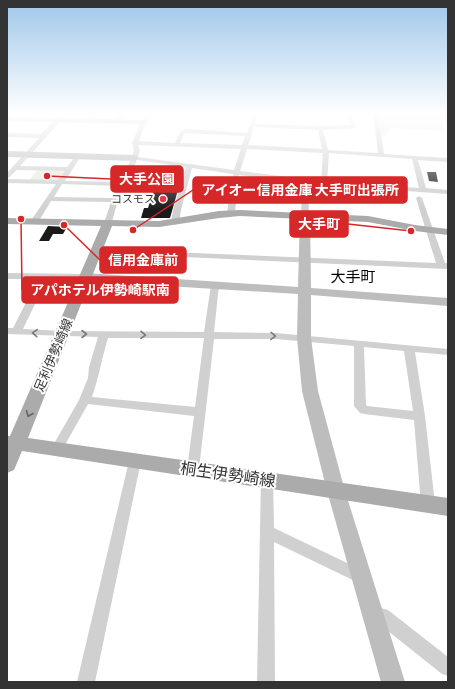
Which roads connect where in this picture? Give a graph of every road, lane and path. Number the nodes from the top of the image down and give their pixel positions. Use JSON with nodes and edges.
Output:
{"nodes":[{"id":1,"x":34,"y":146,"type":"edge"},
{"id":2,"x":136,"y":146,"type":"edge"},
{"id":3,"x":246,"y":146,"type":"edge"},
{"id":4,"x":248,"y":146,"type":"edge"},
{"id":5,"x":324,"y":146,"type":"edge"},
{"id":6,"x":380,"y":146,"type":"edge"},
{"id":7,"x":325,"y":151,"type":"junction"},
{"id":8,"x":7,"y":154,"type":"edge"},
{"id":9,"x":27,"y":155,"type":"junction"},
{"id":10,"x":380,"y":155,"type":"junction"},
{"id":11,"x":78,"y":156,"type":"junction"},
{"id":12,"x":414,"y":157,"type":"junction"},
{"id":13,"x":135,"y":158,"type":"junction"},
{"id":14,"x":448,"y":160,"type":"edge"},
{"id":15,"x":190,"y":165,"type":"junction"},
{"id":16,"x":16,"y":168,"type":"junction"},
{"id":17,"x":70,"y":169,"type":"junction"},
{"id":18,"x":236,"y":172,"type":"junction"},
{"id":19,"x":7,"y":177,"type":"edge"},
{"id":20,"x":7,"y":181,"type":"edge"},
{"id":21,"x":305,"y":182,"type":"junction"},
{"id":22,"x":324,"y":182,"type":"junction"},
{"id":23,"x":60,"y":183,"type":"junction"},
{"id":24,"x":123,"y":184,"type":"junction"},
{"id":25,"x":423,"y":190,"type":"junction"},
{"id":26,"x":448,"y":192,"type":"edge"},
{"id":27,"x":419,"y":198,"type":"dead end"},
{"id":28,"x":49,"y":199,"type":"junction"},
{"id":29,"x":115,"y":200,"type":"junction"},
{"id":30,"x":231,"y":213,"type":"junction"},
{"id":31,"x":305,"y":215,"type":"junction"},
{"id":32,"x":7,"y":221,"type":"edge"},
{"id":33,"x":34,"y":222,"type":"junction"},
{"id":34,"x":108,"y":223,"type":"junction"},
{"id":35,"x":175,"y":223,"type":"junction"},
{"id":36,"x":430,"y":230,"type":"junction"},
{"id":37,"x":448,"y":232,"type":"edge"},
{"id":38,"x":95,"y":251,"type":"junction"},
{"id":39,"x":304,"y":259,"type":"junction"},
{"id":40,"x":444,"y":265,"type":"edge"},
{"id":41,"x":7,"y":276,"type":"edge"},
{"id":42,"x":44,"y":276,"type":"junction"},
{"id":43,"x":85,"y":277,"type":"junction"},
{"id":44,"x":215,"y":286,"type":"junction"},
{"id":45,"x":304,"y":292,"type":"junction"},
{"id":46,"x":448,"y":302,"type":"edge"},
{"id":47,"x":12,"y":331,"type":"edge"},
{"id":48,"x":63,"y":334,"type":"junction"},
{"id":49,"x":104,"y":334,"type":"junction"},
{"id":50,"x":209,"y":335,"type":"junction"},
{"id":51,"x":304,"y":338,"type":"junction"},
{"id":52,"x":360,"y":343,"type":"junction"},
{"id":53,"x":409,"y":349,"type":"junction"},
{"id":54,"x":448,"y":352,"type":"edge"},
{"id":55,"x":85,"y":400,"type":"junction"},
{"id":56,"x":200,"y":412,"type":"junction"},
{"id":57,"x":419,"y":416,"type":"junction"},
{"id":58,"x":12,"y":443,"type":"edge"},
{"id":59,"x":57,"y":449,"type":"junction"},
{"id":60,"x":135,"y":461,"type":"junction"},
{"id":61,"x":7,"y":465,"type":"edge"},
{"id":62,"x":193,"y":469,"type":"junction"},
{"id":63,"x":267,"y":479,"type":"junction"},
{"id":64,"x":336,"y":491,"type":"junction"},
{"id":65,"x":428,"y":504,"type":"junction"},
{"id":66,"x":448,"y":507,"type":"edge"},
{"id":67,"x":267,"y":532,"type":"junction"},
{"id":68,"x":361,"y":578,"type":"junction"},
{"id":69,"x":373,"y":614,"type":"junction"},
{"id":70,"x":448,"y":668,"type":"edge"},
{"id":71,"x":86,"y":682,"type":"edge"},
{"id":72,"x":266,"y":682,"type":"edge"},
{"id":73,"x":393,"y":682,"type":"edge"}],
"edges":[{"from":1,"to":9,"type":"street"},
{"from":2,"to":13,"type":"street"},
{"from":3,"to":18,"type":"street"},
{"from":4,"to":7,"type":"street"},
{"from":5,"to":7,"type":"street"},
{"from":6,"to":10,"type":"street"},
{"from":7,"to":10,"type":"street"},
{"from":7,"to":22,"type":"street"},
{"from":8,"to":9,"type":"street"},
{"from":9,"to":11,"type":"street"},
{"from":9,"to":16,"type":"street"},
{"from":10,"to":12,"type":"street"},
{"from":11,"to":13,"type":"street"},
{"from":11,"to":17,"type":"street"},
{"from":12,"to":14,"type":"street"},
{"from":12,"to":25,"type":"street"},
{"from":13,"to":15,"type":"street"},
{"from":13,"to":24,"type":"street"},
{"from":15,"to":18,"type":"street"},
{"from":15,"to":35,"type":"street"},
{"from":16,"to":17,"type":"street"},
{"from":16,"to":19,"type":"street"},
{"from":17,"to":23,"type":"street"},
{"from":18,"to":21,"type":"street"},
{"from":18,"to":30,"type":"street"},
{"from":20,"to":23,"type":"street"},
{"from":21,"to":22,"type":"street"},
{"from":21,"to":31,"type":"street"},
{"from":22,"to":25,"type":"street"},
{"from":23,"to":24,"type":"street"},
{"from":23,"to":28,"type":"street"},
{"from":24,"to":29,"type":"street"},
{"from":25,"to":26,"type":"street"},
{"from":27,"to":36,"type":"street"},
{"from":28,"to":29,"type":"street"},
{"from":28,"to":33,"type":"street"},
{"from":29,"to":34,"type":"street"},
{"from":30,"to":31,"type":"main road"},
{"from":30,"to":35,"type":"main road"},
{"from":31,"to":36,"type":"main road"},
{"from":31,"to":39,"type":"street"},
{"from":32,"to":33,"type":"main road"},
{"from":33,"to":34,"type":"main road"},
{"from":34,"to":35,"type":"main road"},
{"from":34,"to":38,"type":"main road","name":"足利伊勢崎線"},
{"from":36,"to":37,"type":"main road"},
{"from":36,"to":40,"type":"street"},
{"from":38,"to":39,"type":"street"},
{"from":38,"to":43,"type":"main road","name":"足利伊勢崎線"},
{"from":39,"to":40,"type":"street"},
{"from":39,"to":45,"type":"street"},
{"from":41,"to":42,"type":"street"},
{"from":42,"to":43,"type":"street"},
{"from":42,"to":47,"type":"street"},
{"from":43,"to":44,"type":"street"},
{"from":43,"to":48,"type":"main road","name":"足利伊勢崎線"},
{"from":44,"to":45,"type":"street"},
{"from":44,"to":50,"type":"street"},
{"from":45,"to":46,"type":"street"},
{"from":45,"to":51,"type":"street"},
{"from":48,"to":47,"type":"street","one_way":true},
{"from":48,"to":49,"type":"street","one_way":true},
{"from":48,"to":58,"type":"main road","name":"足利伊勢崎線","one_way":true},
{"from":49,"to":50,"type":"street","one_way":true},
{"from":49,"to":55,"type":"street"},
{"from":50,"to":51,"type":"street","one_way":true},
{"from":50,"to":56,"type":"street"},
{"from":51,"to":52,"type":"street"},
{"from":51,"to":64,"type":"street"},
{"from":52,"to":53,"type":"street"},
{"from":52,"to":57,"type":"street"},
{"from":53,"to":54,"type":"street"},
{"from":53,"to":57,"type":"street"},
{"from":55,"to":56,"type":"street"},
{"from":55,"to":59,"type":"street"},
{"from":56,"to":62,"type":"street"},
{"from":57,"to":65,"type":"street"},
{"from":58,"to":59,"type":"main road","name":"桐生伊勢崎線"},
{"from":58,"to":61,"type":"main road","name":"足利伊勢崎線"},
{"from":59,"to":60,"type":"main road","name":"桐生伊勢崎線"},
{"from":60,"to":62,"type":"main road","name":"桐生伊勢崎線"},
{"from":60,"to":71,"type":"street"},
{"from":62,"to":63,"type":"main road","name":"桐生伊勢崎線"},
{"from":63,"to":64,"type":"main road","name":"桐生伊勢崎線"},
{"from":63,"to":67,"type":"street"},
{"from":64,"to":65,"type":"main road","name":"桐生伊勢崎線"},
{"from":64,"to":68,"type":"street"},
{"from":65,"to":66,"type":"main road","name":"桐生伊勢崎線"},
{"from":67,"to":68,"type":"street"},
{"from":67,"to":72,"type":"street"},
{"from":68,"to":69,"type":"street"},
{"from":69,"to":70,"type":"street"},
{"from":69,"to":73,"type":"street"}]}
